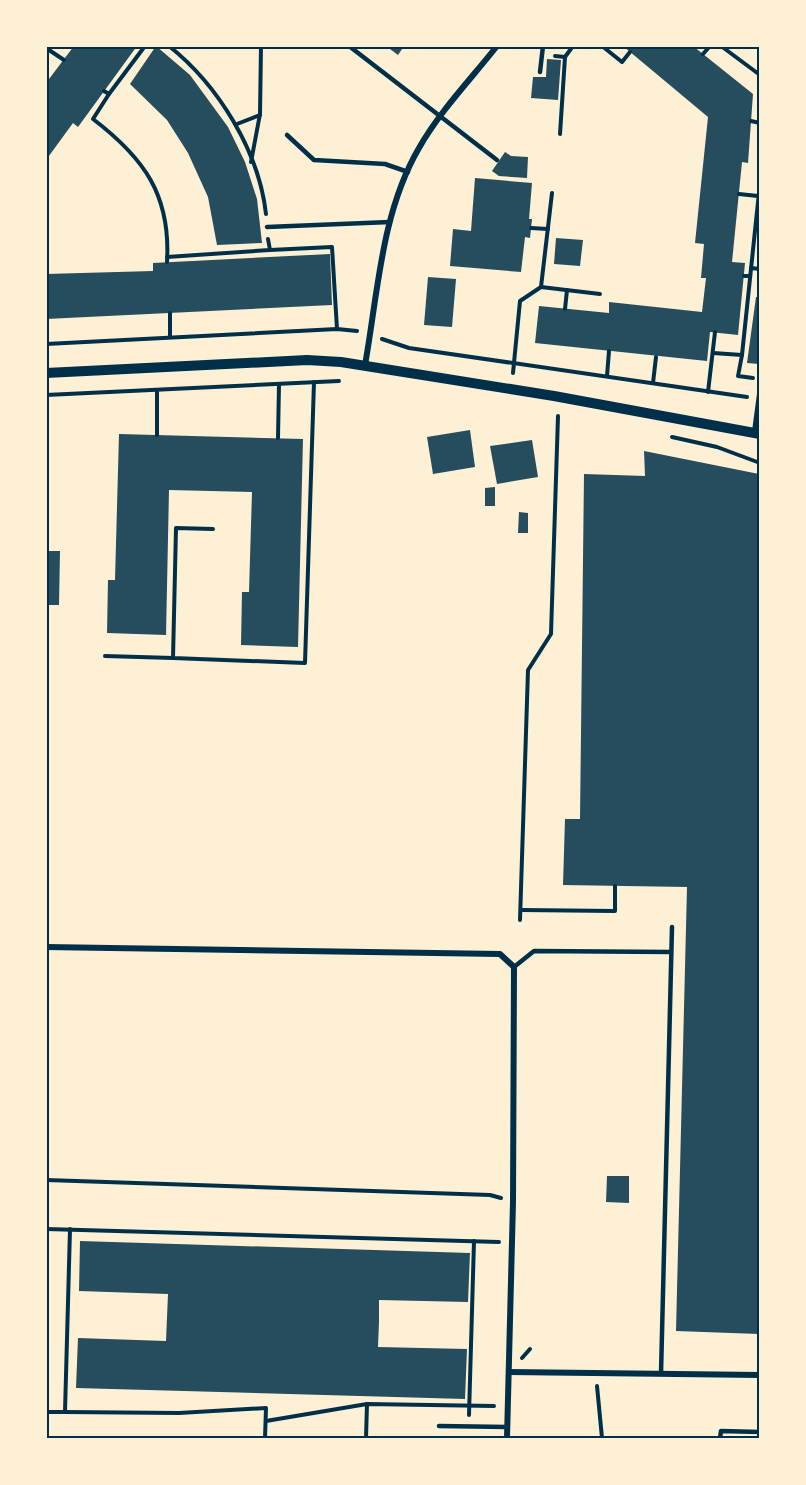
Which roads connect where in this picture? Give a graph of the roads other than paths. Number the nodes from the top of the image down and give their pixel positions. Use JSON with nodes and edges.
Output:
{"nodes":[{"id":1,"x":349,"y":46,"type":"edge"},
{"id":2,"x":497,"y":46,"type":"edge"},
{"id":3,"x":543,"y":46,"type":"edge"},
{"id":4,"x":540,"y":72,"type":"dead end"},
{"id":5,"x":442,"y":116,"type":"junction"},
{"id":6,"x":287,"y":135,"type":"dead end"},
{"id":7,"x":497,"y":160,"type":"dead end"},
{"id":8,"x":408,"y":172,"type":"junction"},
{"id":9,"x":390,"y":222,"type":"junction"},
{"id":10,"x":267,"y":227,"type":"road end"},
{"id":11,"x":365,"y":365,"type":"junction"},
{"id":12,"x":46,"y":373,"type":"edge"},
{"id":13,"x":759,"y":388,"type":"edge"},
{"id":14,"x":757,"y":433,"type":"edge"},
{"id":15,"x":672,"y":927,"type":"dead end"},
{"id":16,"x":46,"y":947,"type":"edge"},
{"id":17,"x":671,"y":952,"type":"junction"},
{"id":18,"x":514,"y":967,"type":"junction"},
{"id":19,"x":509,"y":1372,"type":"junction"},
{"id":20,"x":661,"y":1374,"type":"junction"},
{"id":21,"x":759,"y":1375,"type":"edge"},
{"id":22,"x":439,"y":1426,"type":"dead end"},
{"id":23,"x":507,"y":1427,"type":"junction"},
{"id":24,"x":759,"y":1432,"type":"edge"},
{"id":25,"x":507,"y":1438,"type":"edge"},
{"id":26,"x":720,"y":1438,"type":"edge"}],
"edges":[{"from":1,"to":5,"type":"lane"},
{"from":2,"to":5,"type":"street"},
{"from":3,"to":4,"type":"lane"},
{"from":5,"to":7,"type":"lane"},
{"from":5,"to":8,"type":"street"},
{"from":6,"to":8,"type":"lane"},
{"from":8,"to":9,"type":"street"},
{"from":9,"to":10,"type":"lane"},
{"from":9,"to":11,"type":"street"},
{"from":11,"to":12,"type":"street"},
{"from":11,"to":14,"type":"street"},
{"from":13,"to":14,"type":"lane"},
{"from":15,"to":17,"type":"lane"},
{"from":16,"to":18,"type":"street"},
{"from":17,"to":18,"type":"lane"},
{"from":17,"to":20,"type":"lane"},
{"from":18,"to":19,"type":"street"},
{"from":19,"to":20,"type":"street"},
{"from":19,"to":23,"type":"street"},
{"from":20,"to":21,"type":"street"},
{"from":22,"to":23,"type":"lane"},
{"from":23,"to":25,"type":"street"},
{"from":24,"to":26,"type":"lane"}]}
